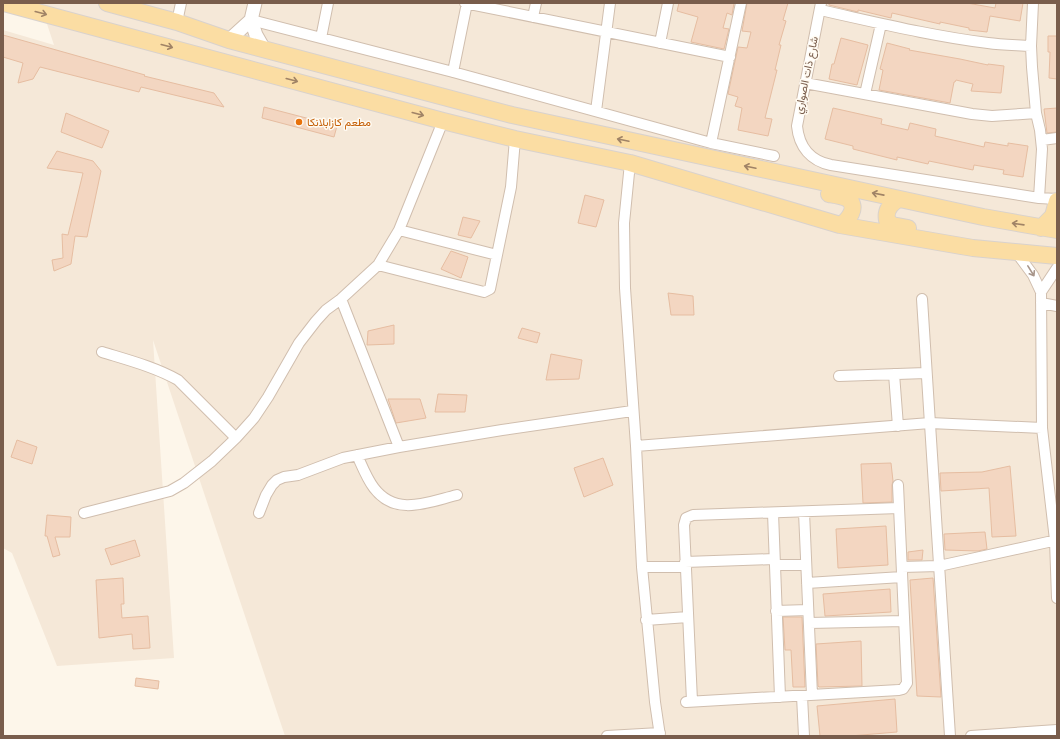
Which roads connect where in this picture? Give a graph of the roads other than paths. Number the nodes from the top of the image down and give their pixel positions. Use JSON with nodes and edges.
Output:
{"nodes":[{"id":1,"x":4,"y":3,"type":"edge"},
{"id":2,"x":107,"y":3,"type":"edge"},
{"id":3,"x":181,"y":3,"type":"edge"},
{"id":4,"x":255,"y":3,"type":"edge"},
{"id":5,"x":328,"y":3,"type":"edge"},
{"id":6,"x":466,"y":3,"type":"edge"},
{"id":7,"x":536,"y":3,"type":"edge"},
{"id":8,"x":610,"y":3,"type":"edge"},
{"id":9,"x":668,"y":3,"type":"edge"},
{"id":10,"x":741,"y":3,"type":"edge"},
{"id":11,"x":1034,"y":3,"type":"edge"},
{"id":12,"x":820,"y":6,"type":"edge"},
{"id":13,"x":533,"y":17,"type":"junction"},
{"id":14,"x":251,"y":20,"type":"junction"},
{"id":15,"x":177,"y":22,"type":"junction"},
{"id":16,"x":881,"y":24,"type":"junction"},
{"id":17,"x":607,"y":32,"type":"junction"},
{"id":18,"x":321,"y":38,"type":"junction"},
{"id":19,"x":229,"y":40,"type":"junction"},
{"id":20,"x":660,"y":42,"type":"junction"},
{"id":21,"x":1031,"y":46,"type":"junction"},
{"id":22,"x":264,"y":49,"type":"junction"},
{"id":23,"x":730,"y":57,"type":"junction"},
{"id":24,"x":453,"y":72,"type":"junction"},
{"id":25,"x":805,"y":83,"type":"junction"},
{"id":26,"x":865,"y":94,"type":"junction"},
{"id":27,"x":596,"y":111,"type":"junction"},
{"id":28,"x":1036,"y":113,"type":"junction"},
{"id":29,"x":443,"y":121,"type":"junction"},
{"id":30,"x":1057,"y":138,"type":"edge"},
{"id":31,"x":515,"y":139,"type":"junction"},
{"id":32,"x":1042,"y":140,"type":"junction"},
{"id":33,"x":711,"y":143,"type":"junction"},
{"id":34,"x":774,"y":156,"type":"dead end"},
{"id":35,"x":630,"y":163,"type":"junction"},
{"id":36,"x":769,"y":172,"type":"junction"},
{"id":37,"x":1039,"y":198,"type":"junction"},
{"id":38,"x":899,"y":199,"type":"junction"},
{"id":39,"x":1057,"y":200,"type":"edge"},
{"id":40,"x":840,"y":225,"type":"junction"},
{"id":41,"x":1041,"y":228,"type":"junction"},
{"id":42,"x":399,"y":230,"type":"junction"},
{"id":43,"x":1057,"y":230,"type":"edge"},
{"id":44,"x":947,"y":244,"type":"junction"},
{"id":45,"x":1016,"y":252,"type":"junction"},
{"id":46,"x":497,"y":255,"type":"junction"},
{"id":47,"x":1057,"y":256,"type":"edge"},
{"id":48,"x":378,"y":265,"type":"junction"},
{"id":49,"x":1057,"y":268,"type":"edge"},
{"id":50,"x":1041,"y":292,"type":"junction"},
{"id":51,"x":341,"y":299,"type":"junction"},
{"id":52,"x":922,"y":299,"type":"dead end"},
{"id":53,"x":1041,"y":304,"type":"junction"},
{"id":54,"x":1057,"y":306,"type":"edge"},
{"id":55,"x":102,"y":352,"type":"dead end"},
{"id":56,"x":926,"y":372,"type":"junction"},
{"id":57,"x":894,"y":374,"type":"junction"},
{"id":58,"x":839,"y":376,"type":"dead end"},
{"id":59,"x":632,"y":411,"type":"junction"},
{"id":60,"x":930,"y":423,"type":"junction"},
{"id":61,"x":898,"y":426,"type":"junction"},
{"id":62,"x":1042,"y":428,"type":"junction"},
{"id":63,"x":236,"y":438,"type":"junction"},
{"id":64,"x":636,"y":446,"type":"junction"},
{"id":65,"x":399,"y":447,"type":"junction"},
{"id":66,"x":357,"y":455,"type":"junction"},
{"id":67,"x":898,"y":485,"type":"dead end"},
{"id":68,"x":457,"y":495,"type":"dead end"},
{"id":69,"x":899,"y":508,"type":"junction"},
{"id":70,"x":804,"y":512,"type":"junction"},
{"id":71,"x":259,"y":513,"type":"dead end"},
{"id":72,"x":772,"y":513,"type":"junction"},
{"id":73,"x":84,"y":514,"type":"dead end"},
{"id":74,"x":1056,"y":540,"type":"edge"},
{"id":75,"x":774,"y":562,"type":"junction"},
{"id":76,"x":686,"y":565,"type":"junction"},
{"id":77,"x":806,"y":565,"type":"junction"},
{"id":78,"x":939,"y":566,"type":"junction"},
{"id":79,"x":642,"y":567,"type":"junction"},
{"id":80,"x":902,"y":572,"type":"junction"},
{"id":81,"x":807,"y":583,"type":"junction"},
{"id":82,"x":1057,"y":598,"type":"edge"},
{"id":83,"x":808,"y":610,"type":"junction"},
{"id":84,"x":776,"y":611,"type":"junction"},
{"id":85,"x":688,"y":618,"type":"junction"},
{"id":86,"x":646,"y":620,"type":"junction"},
{"id":87,"x":904,"y":621,"type":"junction"},
{"id":88,"x":809,"y":623,"type":"junction"},
{"id":89,"x":807,"y":695,"type":"junction"},
{"id":90,"x":780,"y":697,"type":"junction"},
{"id":91,"x":1057,"y":730,"type":"edge"},
{"id":92,"x":660,"y":734,"type":"edge"},
{"id":93,"x":607,"y":736,"type":"edge"},
{"id":94,"x":804,"y":736,"type":"edge"},
{"id":95,"x":950,"y":736,"type":"edge"},
{"id":96,"x":971,"y":736,"type":"edge"}],
"edges":[{"from":1,"to":29,"type":"main road","one_way":true},
{"from":2,"to":15,"type":"main road"},
{"from":3,"to":15,"type":"street"},
{"from":4,"to":14,"type":"street"},
{"from":5,"to":18,"type":"street"},
{"from":6,"to":13,"type":"street"},
{"from":6,"to":24,"type":"street"},
{"from":7,"to":13,"type":"street"},
{"from":8,"to":17,"type":"street"},
{"from":9,"to":20,"type":"street"},
{"from":10,"to":23,"type":"street"},
{"from":11,"to":21,"type":"street"},
{"from":12,"to":16,"type":"street"},
{"from":12,"to":25,"type":"street","name":"شارع ذات الصواري"},
{"from":13,"to":17,"type":"street"},
{"from":14,"to":18,"type":"street"},
{"from":14,"to":19,"type":"street"},
{"from":14,"to":22,"type":"street"},
{"from":15,"to":19,"type":"main road"},
{"from":16,"to":21,"type":"street"},
{"from":16,"to":26,"type":"street"},
{"from":17,"to":20,"type":"street"},
{"from":17,"to":27,"type":"street"},
{"from":18,"to":24,"type":"street"},
{"from":19,"to":22,"type":"main road"},
{"from":20,"to":23,"type":"street"},
{"from":21,"to":28,"type":"street"},
{"from":36,"to":22,"type":"main road","one_way":true},
{"from":23,"to":33,"type":"street"},
{"from":24,"to":27,"type":"street"},
{"from":25,"to":26,"type":"street"},
{"from":25,"to":37,"type":"street","name":"شارع ذات الصواري"},
{"from":26,"to":28,"type":"street"},
{"from":27,"to":33,"type":"street"},
{"from":28,"to":32,"type":"street"},
{"from":29,"to":31,"type":"main road"},
{"from":29,"to":42,"type":"street"},
{"from":30,"to":32,"type":"street"},
{"from":31,"to":35,"type":"main road"},
{"from":31,"to":46,"type":"street"},
{"from":32,"to":37,"type":"street"},
{"from":33,"to":34,"type":"street"},
{"from":35,"to":40,"type":"main road"},
{"from":35,"to":59,"type":"street"},
{"from":38,"to":36,"type":"main road","one_way":true},
{"from":36,"to":40,"type":"main road"},
{"from":37,"to":39,"type":"street"},
{"from":41,"to":38,"type":"main road","one_way":true},
{"from":38,"to":44,"type":"main road"},
{"from":39,"to":41,"type":"main road"},
{"from":40,"to":44,"type":"main road"},
{"from":41,"to":43,"type":"main road"},
{"from":42,"to":46,"type":"street"},
{"from":42,"to":48,"type":"street"},
{"from":44,"to":45,"type":"main road"},
{"from":45,"to":47,"type":"main road"},
{"from":45,"to":50,"type":"street","one_way":true},
{"from":46,"to":48,"type":"street"},
{"from":48,"to":51,"type":"street"},
{"from":49,"to":50,"type":"street"},
{"from":50,"to":53,"type":"street"},
{"from":51,"to":63,"type":"street"},
{"from":51,"to":65,"type":"street"},
{"from":52,"to":56,"type":"street"},
{"from":53,"to":54,"type":"street"},
{"from":53,"to":62,"type":"street"},
{"from":55,"to":63,"type":"street"},
{"from":56,"to":57,"type":"street"},
{"from":56,"to":60,"type":"street"},
{"from":57,"to":58,"type":"street"},
{"from":57,"to":61,"type":"street"},
{"from":59,"to":64,"type":"street"},
{"from":59,"to":65,"type":"street"},
{"from":60,"to":61,"type":"street"},
{"from":60,"to":62,"type":"street"},
{"from":60,"to":78,"type":"street"},
{"from":61,"to":64,"type":"street"},
{"from":62,"to":74,"type":"street"},
{"from":63,"to":73,"type":"street"},
{"from":64,"to":79,"type":"street"},
{"from":65,"to":66,"type":"street"},
{"from":66,"to":68,"type":"street"},
{"from":66,"to":71,"type":"street"},
{"from":67,"to":69,"type":"street"},
{"from":69,"to":70,"type":"street"},
{"from":69,"to":80,"type":"street"},
{"from":70,"to":72,"type":"street"},
{"from":70,"to":77,"type":"street"},
{"from":72,"to":75,"type":"street"},
{"from":72,"to":76,"type":"street"},
{"from":74,"to":78,"type":"street"},
{"from":74,"to":82,"type":"street"},
{"from":75,"to":76,"type":"street"},
{"from":75,"to":77,"type":"street"},
{"from":75,"to":84,"type":"street"},
{"from":76,"to":79,"type":"street"},
{"from":76,"to":85,"type":"street"},
{"from":77,"to":81,"type":"street"},
{"from":78,"to":80,"type":"street"},
{"from":78,"to":95,"type":"street"},
{"from":79,"to":86,"type":"street"},
{"from":80,"to":81,"type":"street"},
{"from":80,"to":87,"type":"street"},
{"from":81,"to":83,"type":"street"},
{"from":83,"to":84,"type":"street"},
{"from":83,"to":88,"type":"street"},
{"from":84,"to":90,"type":"street"},
{"from":85,"to":86,"type":"street"},
{"from":85,"to":90,"type":"street"},
{"from":86,"to":92,"type":"street"},
{"from":87,"to":88,"type":"street"},
{"from":87,"to":89,"type":"street"},
{"from":88,"to":89,"type":"street"},
{"from":89,"to":90,"type":"street"},
{"from":89,"to":94,"type":"street"},
{"from":91,"to":96,"type":"street"},
{"from":92,"to":93,"type":"street"}]}
